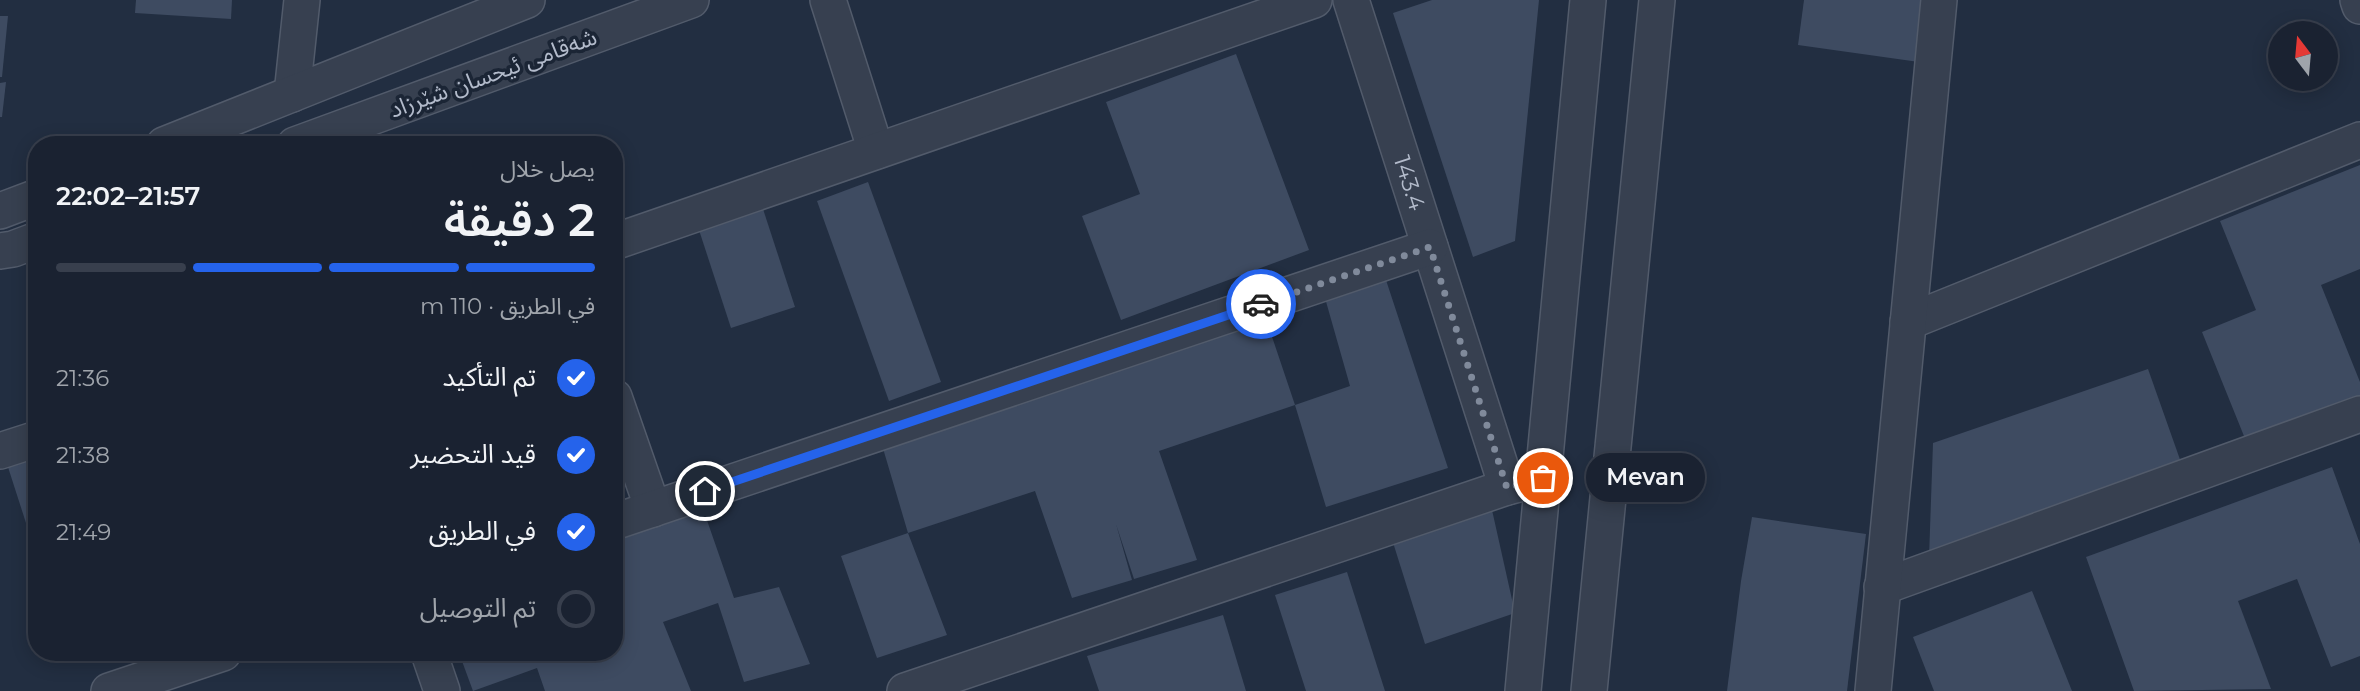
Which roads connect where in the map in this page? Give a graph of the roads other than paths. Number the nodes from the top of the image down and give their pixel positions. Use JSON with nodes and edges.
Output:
{"nodes":[{"id":1,"x":302,"y":0,"type":"edge"},
{"id":2,"x":527,"y":0,"type":"edge"},
{"id":3,"x":691,"y":0,"type":"edge"},
{"id":4,"x":828,"y":0,"type":"edge"},
{"id":5,"x":1314,"y":0,"type":"edge"},
{"id":6,"x":1351,"y":0,"type":"edge"},
{"id":7,"x":1588,"y":0,"type":"edge"},
{"id":8,"x":1657,"y":0,"type":"edge"},
{"id":9,"x":1939,"y":0,"type":"edge"},
{"id":10,"x":2358,"y":0,"type":"edge"},
{"id":11,"x":2360,"y":6,"type":"edge"},
{"id":12,"x":292,"y":94,"type":"junction"},
{"id":13,"x":187,"y":136,"type":"edge"},
{"id":14,"x":320,"y":136,"type":"edge"},
{"id":15,"x":2360,"y":140,"type":"edge"},
{"id":16,"x":876,"y":151,"type":"junction"},
{"id":17,"x":28,"y":201,"type":"edge"},
{"id":18,"x":0,"y":212,"type":"edge"},
{"id":19,"x":623,"y":239,"type":"edge"},
{"id":20,"x":1430,"y":247,"type":"junction"},
{"id":21,"x":1908,"y":322,"type":"junction"},
{"id":22,"x":2360,"y":414,"type":"edge"},
{"id":23,"x":623,"y":423,"type":"edge"},
{"id":24,"x":28,"y":442,"type":"edge"},
{"id":25,"x":0,"y":451,"type":"edge"},
{"id":26,"x":1543,"y":478,"type":"junction"},
{"id":27,"x":1507,"y":488,"type":"junction"},
{"id":28,"x":653,"y":509,"type":"junction"},
{"id":29,"x":623,"y":519,"type":"edge"},
{"id":30,"x":1882,"y":587,"type":"junction"},
{"id":31,"x":207,"y":661,"type":"edge"},
{"id":32,"x":432,"y":661,"type":"edge"},
{"id":33,"x":166,"y":682,"type":"edge"},
{"id":34,"x":110,"y":691,"type":"edge"},
{"id":35,"x":442,"y":691,"type":"edge"},
{"id":36,"x":905,"y":691,"type":"edge"},
{"id":37,"x":1523,"y":691,"type":"edge"},
{"id":38,"x":1589,"y":691,"type":"edge"},
{"id":39,"x":1873,"y":691,"type":"edge"}],
"edges":[{"from":1,"to":12,"type":"street"},
{"from":2,"to":12,"type":"street"},
{"from":3,"to":14,"type":"street","name":"شەقامی ئیحسان شێرزاد"},
{"from":4,"to":16,"type":"street"},
{"from":5,"to":16,"type":"street"},
{"from":6,"to":20,"type":"street","name":"143.4"},
{"from":7,"to":26,"type":"street"},
{"from":8,"to":38,"type":"street"},
{"from":9,"to":21,"type":"street"},
{"from":10,"to":11,"type":"street"},
{"from":12,"to":13,"type":"street"},
{"from":15,"to":21,"type":"street"},
{"from":16,"to":19,"type":"street"},
{"from":17,"to":18,"type":"street"},
{"from":20,"to":27,"type":"street","name":"143.4"},
{"from":20,"to":28,"type":"street"},
{"from":21,"to":30,"type":"street"},
{"from":22,"to":30,"type":"street"},
{"from":23,"to":28,"type":"street"},
{"from":24,"to":25,"type":"street"},
{"from":26,"to":27,"type":"street"},
{"from":26,"to":37,"type":"street"},
{"from":27,"to":36,"type":"street"},
{"from":28,"to":29,"type":"street"},
{"from":30,"to":39,"type":"street"},
{"from":31,"to":33,"type":"street"},
{"from":32,"to":35,"type":"street"},
{"from":33,"to":34,"type":"street"}]}
